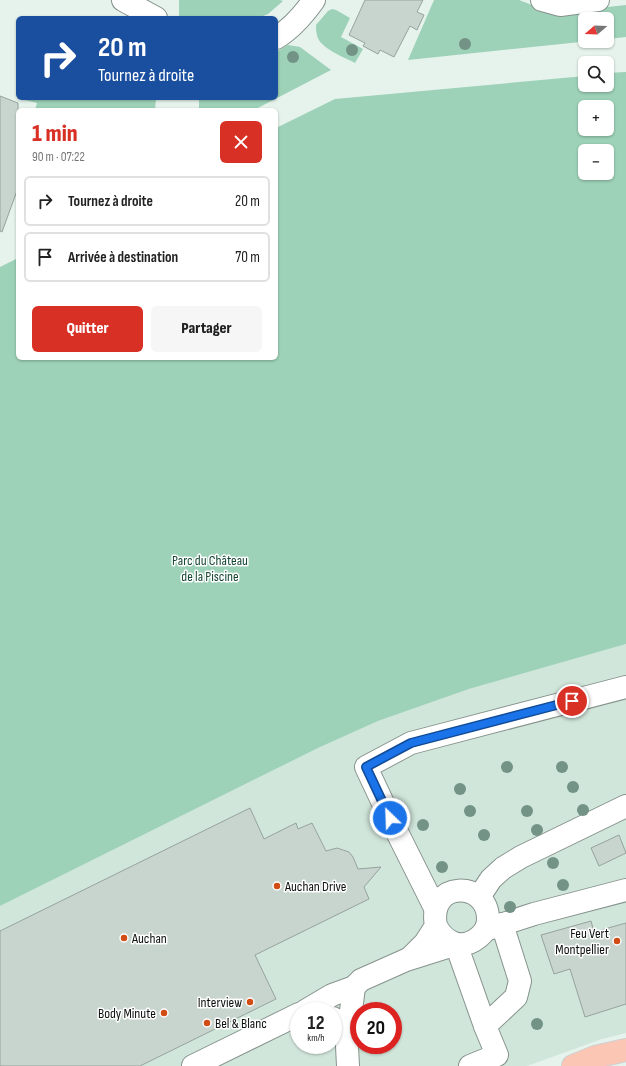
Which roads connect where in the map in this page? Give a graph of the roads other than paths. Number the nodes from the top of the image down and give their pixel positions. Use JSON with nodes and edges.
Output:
{"nodes":[{"id":1,"x":123,"y":0,"type":"edge"},
{"id":2,"x":542,"y":0,"type":"edge"},
{"id":3,"x":598,"y":0,"type":"edge"},
{"id":4,"x":305,"y":3,"type":"edge"},
{"id":5,"x":152,"y":16,"type":"edge"},
{"id":6,"x":278,"y":37,"type":"edge"},
{"id":7,"x":626,"y":687,"type":"edge"},
{"id":8,"x":626,"y":806,"type":"edge"},
{"id":9,"x":626,"y":890,"type":"edge"},
{"id":10,"x":479,"y":897,"type":"junction"},
{"id":11,"x":436,"y":917,"type":"junction"},
{"id":12,"x":493,"y":927,"type":"junction"},
{"id":13,"x":456,"y":944,"type":"junction"},
{"id":14,"x":411,"y":957,"type":"junction"},
{"id":15,"x":354,"y":987,"type":"junction"},
{"id":16,"x":322,"y":1002,"type":"edge"},
{"id":17,"x":290,"y":1020,"type":"edge"},
{"id":18,"x":342,"y":1021,"type":"edge"},
{"id":19,"x":485,"y":1026,"type":"junction"},
{"id":20,"x":342,"y":1037,"type":"edge"},
{"id":21,"x":626,"y":1050,"type":"edge"},
{"id":22,"x":193,"y":1066,"type":"edge"},
{"id":23,"x":348,"y":1066,"type":"edge"},
{"id":24,"x":470,"y":1066,"type":"edge"},
{"id":25,"x":574,"y":1066,"type":"edge"}],
"edges":[{"from":1,"to":5,"type":"lane"},
{"from":2,"to":3,"type":"lane"},
{"from":4,"to":6,"type":"lane"},
{"from":7,"to":11,"type":"lane"},
{"from":8,"to":10,"type":"lane"},
{"from":9,"to":12,"type":"lane"},
{"from":10,"to":11,"type":"lane"},
{"from":10,"to":12,"type":"lane"},
{"from":11,"to":13,"type":"lane"},
{"from":11,"to":14,"type":"lane"},
{"from":12,"to":13,"type":"lane"},
{"from":12,"to":19,"type":"lane"},
{"from":13,"to":14,"type":"lane"},
{"from":13,"to":19,"type":"lane"},
{"from":14,"to":15,"type":"lane"},
{"from":15,"to":16,"type":"lane"},
{"from":15,"to":18,"type":"lane"},
{"from":17,"to":22,"type":"lane"},
{"from":19,"to":24,"type":"lane"},
{"from":20,"to":23,"type":"lane"},
{"from":21,"to":25,"type":"main road"}]}
